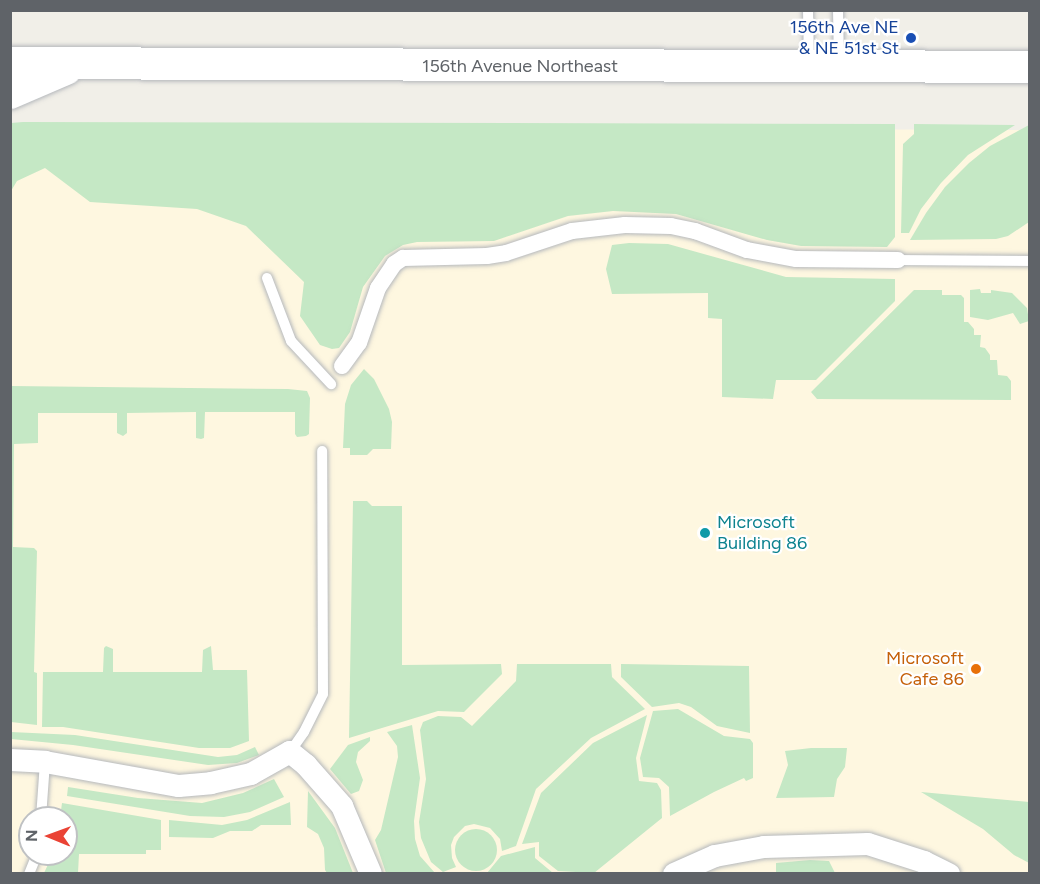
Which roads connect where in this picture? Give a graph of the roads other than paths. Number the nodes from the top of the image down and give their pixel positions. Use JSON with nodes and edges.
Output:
{"nodes":[{"id":1,"x":808,"y":10,"type":"edge"},
{"id":2,"x":838,"y":10,"type":"edge"},
{"id":3,"x":10,"y":63,"type":"edge"},
{"id":4,"x":75,"y":65,"type":"junction"},
{"id":5,"x":824,"y":67,"type":"junction"},
{"id":6,"x":1029,"y":67,"type":"edge"},
{"id":7,"x":10,"y":93,"type":"edge"},
{"id":8,"x":898,"y":260,"type":"joint"},
{"id":9,"x":1029,"y":261,"type":"edge"},
{"id":10,"x":267,"y":278,"type":"dead end"},
{"id":11,"x":342,"y":366,"type":"dead end"},
{"id":12,"x":331,"y":384,"type":"dead end"},
{"id":13,"x":322,"y":451,"type":"dead end"},
{"id":14,"x":290,"y":752,"type":"junction"},
{"id":15,"x":10,"y":760,"type":"edge"},
{"id":16,"x":45,"y":762,"type":"junction"},
{"id":17,"x":42,"y":806,"type":"edge"},
{"id":18,"x":371,"y":873,"type":"edge"},
{"id":19,"x":674,"y":873,"type":"edge"},
{"id":20,"x":949,"y":873,"type":"edge"}],
"edges":[{"from":1,"to":5,"type":"lane"},
{"from":2,"to":5,"type":"lane"},
{"from":3,"to":4,"type":"main road","name":"156th Avenue Northeast"},
{"from":4,"to":5,"type":"main road","name":"156th Avenue Northeast"},
{"from":4,"to":7,"type":"main road"},
{"from":5,"to":6,"type":"main road","name":"156th Avenue Northeast"},
{"from":8,"to":9,"type":"lane"},
{"from":8,"to":11,"type":"street"},
{"from":10,"to":12,"type":"lane"},
{"from":13,"to":14,"type":"lane"},
{"from":14,"to":16,"type":"street"},
{"from":14,"to":18,"type":"street"},
{"from":15,"to":16,"type":"street"},
{"from":16,"to":17,"type":"lane"},
{"from":19,"to":20,"type":"street"}]}
